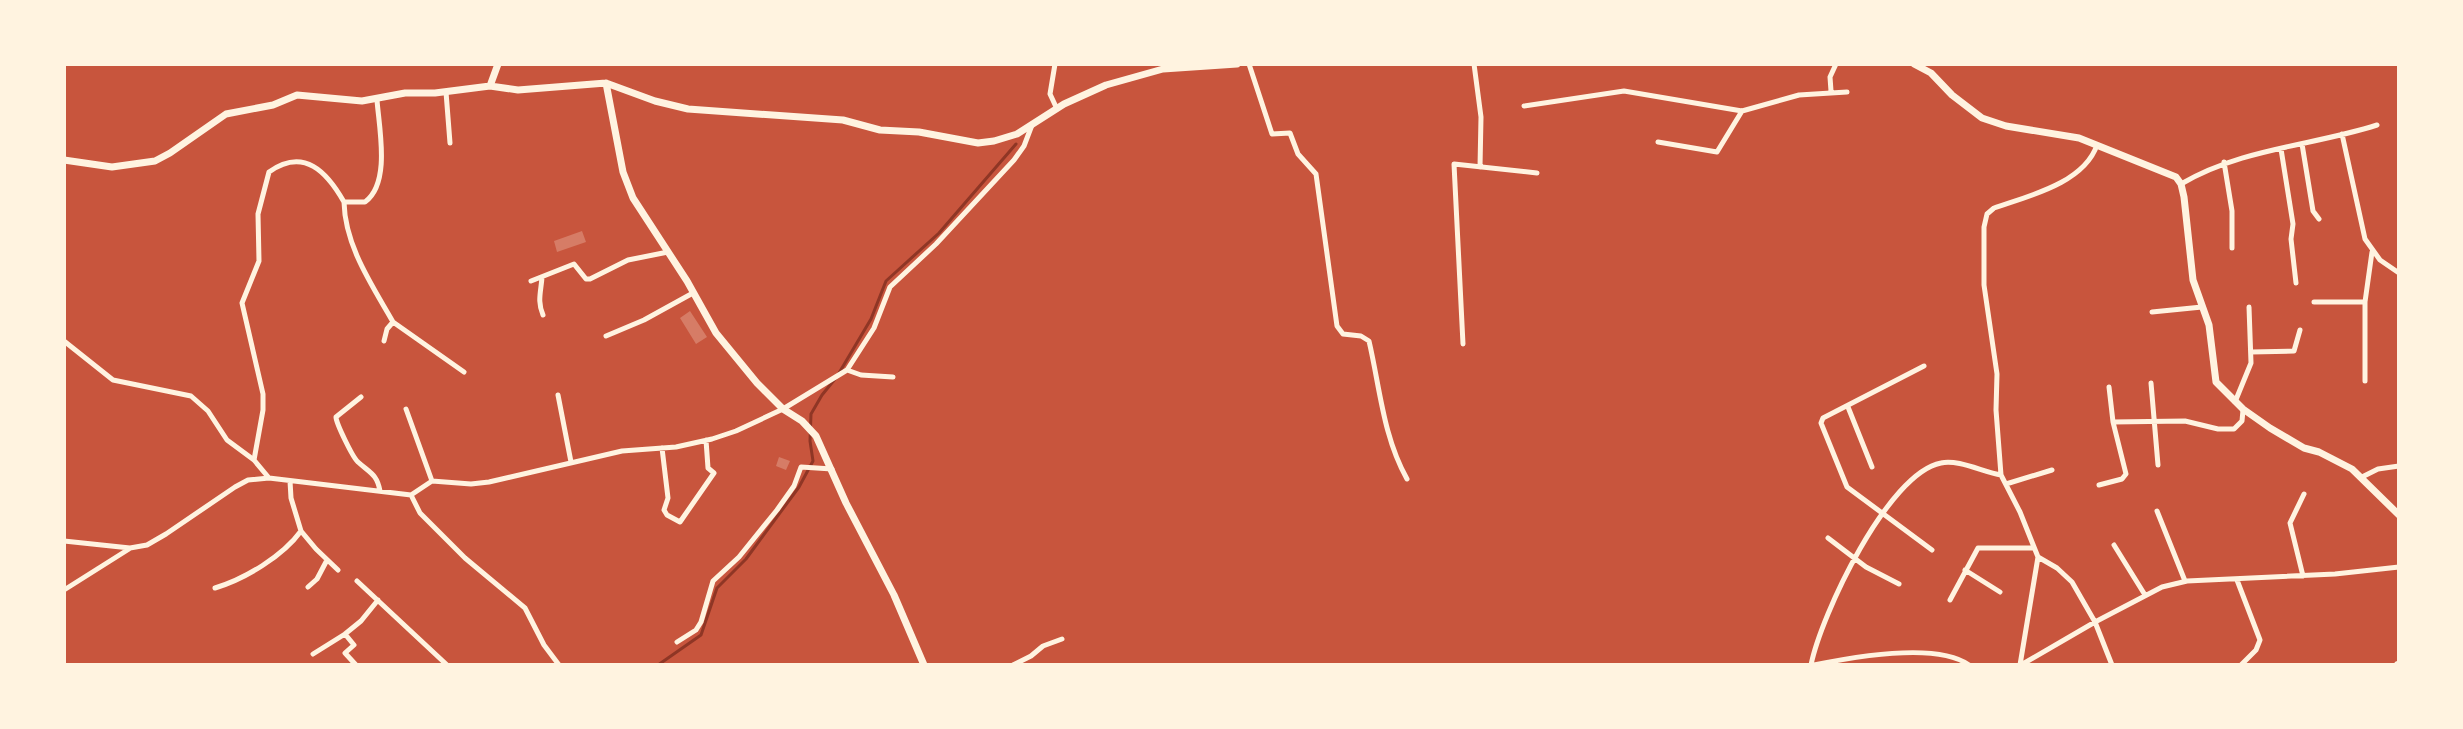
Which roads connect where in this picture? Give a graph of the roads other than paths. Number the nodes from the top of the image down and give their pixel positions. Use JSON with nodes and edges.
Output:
{"nodes":[{"id":1,"x":498,"y":64,"type":"edge"},
{"id":2,"x":1055,"y":64,"type":"edge"},
{"id":3,"x":1237,"y":64,"type":"edge"},
{"id":4,"x":1249,"y":64,"type":"edge"},
{"id":5,"x":1474,"y":64,"type":"edge"},
{"id":6,"x":1836,"y":64,"type":"edge"},
{"id":7,"x":1914,"y":64,"type":"edge"},
{"id":8,"x":1176,"y":66,"type":"edge"},
{"id":9,"x":606,"y":83,"type":"junction"},
{"id":10,"x":490,"y":86,"type":"junction"},
{"id":11,"x":1831,"y":91,"type":"junction"},
{"id":12,"x":446,"y":92,"type":"junction"},
{"id":13,"x":1847,"y":92,"type":"dead end"},
{"id":14,"x":377,"y":100,"type":"junction"},
{"id":15,"x":1524,"y":106,"type":"dead end"},
{"id":16,"x":1057,"y":109,"type":"junction"},
{"id":17,"x":1742,"y":111,"type":"junction"},
{"id":18,"x":1033,"y":124,"type":"junction"},
{"id":19,"x":2377,"y":125,"type":"dead end"},
{"id":20,"x":2342,"y":134,"type":"junction"},
{"id":21,"x":1658,"y":142,"type":"dead end"},
{"id":22,"x":450,"y":143,"type":"dead end"},
{"id":23,"x":2098,"y":144,"type":"junction"},
{"id":24,"x":2302,"y":144,"type":"junction"},
{"id":25,"x":2281,"y":149,"type":"junction"},
{"id":26,"x":64,"y":160,"type":"edge"},
{"id":27,"x":2224,"y":162,"type":"junction"},
{"id":28,"x":1480,"y":167,"type":"junction"},
{"id":29,"x":1537,"y":173,"type":"dead end"},
{"id":30,"x":2181,"y":184,"type":"junction"},
{"id":31,"x":344,"y":202,"type":"junction"},
{"id":32,"x":2319,"y":219,"type":"dead end"},
{"id":33,"x":2232,"y":248,"type":"dead end"},
{"id":34,"x":2372,"y":251,"type":"junction"},
{"id":35,"x":668,"y":252,"type":"junction"},
{"id":36,"x":2399,"y":273,"type":"edge"},
{"id":37,"x":542,"y":277,"type":"junction"},
{"id":38,"x":531,"y":281,"type":"dead end"},
{"id":39,"x":2296,"y":283,"type":"dead end"},
{"id":40,"x":693,"y":293,"type":"junction"},
{"id":41,"x":2314,"y":302,"type":"dead end"},
{"id":42,"x":2365,"y":302,"type":"junction"},
{"id":43,"x":2203,"y":307,"type":"junction"},
{"id":44,"x":2249,"y":307,"type":"dead end"},
{"id":45,"x":2152,"y":312,"type":"dead end"},
{"id":46,"x":543,"y":315,"type":"dead end"},
{"id":47,"x":393,"y":322,"type":"junction"},
{"id":48,"x":2300,"y":330,"type":"dead end"},
{"id":49,"x":606,"y":336,"type":"dead end"},
{"id":50,"x":64,"y":341,"type":"edge"},
{"id":51,"x":384,"y":341,"type":"dead end"},
{"id":52,"x":1463,"y":344,"type":"dead end"},
{"id":53,"x":2251,"y":352,"type":"junction"},
{"id":54,"x":1924,"y":366,"type":"dead end"},
{"id":55,"x":847,"y":370,"type":"junction"},
{"id":56,"x":464,"y":372,"type":"dead end"},
{"id":57,"x":893,"y":377,"type":"dead end"},
{"id":58,"x":2365,"y":381,"type":"dead end"},
{"id":59,"x":2151,"y":383,"type":"dead end"},
{"id":60,"x":2109,"y":387,"type":"dead end"},
{"id":61,"x":558,"y":395,"type":"dead end"},
{"id":62,"x":361,"y":397,"type":"dead end"},
{"id":63,"x":2235,"y":402,"type":"junction"},
{"id":64,"x":1848,"y":407,"type":"junction"},
{"id":65,"x":406,"y":409,"type":"dead end"},
{"id":66,"x":783,"y":409,"type":"junction"},
{"id":67,"x":2243,"y":409,"type":"junction"},
{"id":68,"x":2153,"y":420,"type":"junction"},
{"id":69,"x":2113,"y":422,"type":"junction"},
{"id":70,"x":706,"y":440,"type":"junction"},
{"id":71,"x":662,"y":448,"type":"junction"},
{"id":72,"x":254,"y":460,"type":"junction"},
{"id":73,"x":571,"y":462,"type":"junction"},
{"id":74,"x":2158,"y":465,"type":"dead end"},
{"id":75,"x":2399,"y":466,"type":"edge"},
{"id":76,"x":1872,"y":467,"type":"dead end"},
{"id":77,"x":832,"y":469,"type":"junction"},
{"id":78,"x":2052,"y":470,"type":"dead end"},
{"id":79,"x":2001,"y":475,"type":"junction"},
{"id":80,"x":2362,"y":477,"type":"junction"},
{"id":81,"x":269,"y":478,"type":"junction"},
{"id":82,"x":1407,"y":479,"type":"dead end"},
{"id":83,"x":290,"y":481,"type":"junction"},
{"id":84,"x":432,"y":481,"type":"junction"},
{"id":85,"x":2006,"y":484,"type":"junction"},
{"id":86,"x":2099,"y":485,"type":"dead end"},
{"id":87,"x":380,"y":491,"type":"junction"},
{"id":88,"x":2304,"y":494,"type":"dead end"},
{"id":89,"x":411,"y":495,"type":"junction"},
{"id":90,"x":2157,"y":511,"type":"dead end"},
{"id":91,"x":1883,"y":515,"type":"junction"},
{"id":92,"x":2399,"y":515,"type":"edge"},
{"id":93,"x":301,"y":531,"type":"junction"},
{"id":94,"x":1828,"y":538,"type":"dead end"},
{"id":95,"x":64,"y":541,"type":"edge"},
{"id":96,"x":2114,"y":545,"type":"dead end"},
{"id":97,"x":130,"y":548,"type":"junction"},
{"id":98,"x":2033,"y":548,"type":"junction"},
{"id":99,"x":1932,"y":550,"type":"dead end"},
{"id":100,"x":2038,"y":557,"type":"junction"},
{"id":101,"x":1854,"y":558,"type":"junction"},
{"id":102,"x":327,"y":560,"type":"junction"},
{"id":103,"x":2399,"y":567,"type":"edge"},
{"id":104,"x":338,"y":570,"type":"dead end"},
{"id":105,"x":1965,"y":570,"type":"junction"},
{"id":106,"x":2303,"y":576,"type":"junction"},
{"id":107,"x":2237,"y":580,"type":"junction"},
{"id":108,"x":357,"y":581,"type":"dead end"},
{"id":109,"x":2185,"y":581,"type":"junction"},
{"id":110,"x":1899,"y":584,"type":"dead end"},
{"id":111,"x":308,"y":587,"type":"dead end"},
{"id":112,"x":215,"y":588,"type":"dead end"},
{"id":113,"x":64,"y":590,"type":"edge"},
{"id":114,"x":2000,"y":592,"type":"dead end"},
{"id":115,"x":2145,"y":595,"type":"junction"},
{"id":116,"x":378,"y":600,"type":"junction"},
{"id":117,"x":1950,"y":600,"type":"dead end"},
{"id":118,"x":2095,"y":622,"type":"junction"},
{"id":119,"x":345,"y":634,"type":"junction"},
{"id":120,"x":1062,"y":639,"type":"dead end"},
{"id":121,"x":677,"y":642,"type":"dead end"},
{"id":122,"x":313,"y":654,"type":"dead end"},
{"id":123,"x":356,"y":665,"type":"edge"},
{"id":124,"x":447,"y":665,"type":"edge"},
{"id":125,"x":559,"y":665,"type":"edge"},
{"id":126,"x":924,"y":665,"type":"edge"},
{"id":127,"x":1013,"y":665,"type":"edge"},
{"id":128,"x":1812,"y":665,"type":"edge"},
{"id":129,"x":1969,"y":665,"type":"edge"},
{"id":130,"x":2020,"y":665,"type":"edge"},
{"id":131,"x":2112,"y":665,"type":"edge"},
{"id":132,"x":2241,"y":665,"type":"edge"}],
"edges":[{"from":1,"to":10,"type":"street"},
{"from":2,"to":16,"type":"street"},
{"from":3,"to":8,"type":"street"},
{"from":4,"to":82,"type":"street"},
{"from":5,"to":28,"type":"street"},
{"from":6,"to":11,"type":"street"},
{"from":7,"to":23,"type":"street"},
{"from":8,"to":16,"type":"street"},
{"from":9,"to":10,"type":"street"},
{"from":9,"to":18,"type":"street"},
{"from":9,"to":35,"type":"street"},
{"from":10,"to":12,"type":"street"},
{"from":11,"to":13,"type":"street"},
{"from":11,"to":17,"type":"street"},
{"from":12,"to":14,"type":"street"},
{"from":12,"to":22,"type":"street"},
{"from":14,"to":26,"type":"street"},
{"from":14,"to":31,"type":"street"},
{"from":15,"to":17,"type":"street"},
{"from":16,"to":18,"type":"street"},
{"from":17,"to":21,"type":"street"},
{"from":18,"to":55,"type":"street"},
{"from":19,"to":20,"type":"street"},
{"from":20,"to":24,"type":"street"},
{"from":20,"to":34,"type":"street"},
{"from":23,"to":30,"type":"street"},
{"from":23,"to":79,"type":"street"},
{"from":24,"to":25,"type":"street"},
{"from":24,"to":32,"type":"street"},
{"from":25,"to":27,"type":"street"},
{"from":25,"to":39,"type":"street"},
{"from":27,"to":30,"type":"street"},
{"from":27,"to":33,"type":"street"},
{"from":28,"to":29,"type":"street"},
{"from":28,"to":52,"type":"street"},
{"from":30,"to":43,"type":"street"},
{"from":31,"to":47,"type":"street"},
{"from":31,"to":72,"type":"street"},
{"from":34,"to":36,"type":"street"},
{"from":34,"to":42,"type":"street"},
{"from":35,"to":37,"type":"street"},
{"from":35,"to":40,"type":"street"},
{"from":37,"to":38,"type":"street"},
{"from":37,"to":46,"type":"street"},
{"from":40,"to":49,"type":"street"},
{"from":40,"to":66,"type":"street"},
{"from":41,"to":42,"type":"street"},
{"from":42,"to":58,"type":"street"},
{"from":43,"to":45,"type":"street"},
{"from":43,"to":63,"type":"street"},
{"from":44,"to":53,"type":"street"},
{"from":47,"to":51,"type":"street"},
{"from":47,"to":56,"type":"street"},
{"from":48,"to":53,"type":"street"},
{"from":50,"to":72,"type":"street"},
{"from":53,"to":63,"type":"street"},
{"from":54,"to":64,"type":"street"},
{"from":55,"to":57,"type":"street"},
{"from":55,"to":66,"type":"street"},
{"from":59,"to":68,"type":"street"},
{"from":60,"to":69,"type":"street"},
{"from":61,"to":73,"type":"street"},
{"from":62,"to":87,"type":"street"},
{"from":63,"to":67,"type":"street"},
{"from":64,"to":76,"type":"street"},
{"from":64,"to":91,"type":"street"},
{"from":65,"to":84,"type":"street"},
{"from":66,"to":70,"type":"street"},
{"from":66,"to":77,"type":"street"},
{"from":67,"to":68,"type":"street"},
{"from":67,"to":80,"type":"street"},
{"from":68,"to":69,"type":"street"},
{"from":68,"to":74,"type":"street"},
{"from":69,"to":86,"type":"street"},
{"from":70,"to":71,"type":"street"},
{"from":70,"to":71,"type":"street"},
{"from":71,"to":73,"type":"street"},
{"from":72,"to":81,"type":"street"},
{"from":73,"to":84,"type":"street"},
{"from":75,"to":80,"type":"street"},
{"from":77,"to":121,"type":"street"},
{"from":77,"to":126,"type":"street"},
{"from":78,"to":85,"type":"street"},
{"from":79,"to":85,"type":"street"},
{"from":79,"to":91,"type":"street"},
{"from":80,"to":92,"type":"street"},
{"from":81,"to":83,"type":"street"},
{"from":81,"to":97,"type":"street"},
{"from":83,"to":87,"type":"street"},
{"from":83,"to":93,"type":"street"},
{"from":84,"to":89,"type":"street"},
{"from":85,"to":98,"type":"street"},
{"from":87,"to":89,"type":"street"},
{"from":88,"to":106,"type":"street"},
{"from":89,"to":125,"type":"street"},
{"from":90,"to":109,"type":"street"},
{"from":91,"to":99,"type":"street"},
{"from":91,"to":101,"type":"street"},
{"from":93,"to":102,"type":"street"},
{"from":93,"to":112,"type":"street"},
{"from":94,"to":101,"type":"street"},
{"from":95,"to":97,"type":"street"},
{"from":96,"to":115,"type":"street"},
{"from":97,"to":113,"type":"street"},
{"from":98,"to":100,"type":"street"},
{"from":98,"to":105,"type":"street"},
{"from":100,"to":118,"type":"street"},
{"from":100,"to":130,"type":"street"},
{"from":101,"to":110,"type":"street"},
{"from":101,"to":128,"type":"street"},
{"from":102,"to":104,"type":"street"},
{"from":102,"to":111,"type":"street"},
{"from":103,"to":106,"type":"street"},
{"from":105,"to":114,"type":"street"},
{"from":105,"to":117,"type":"street"},
{"from":106,"to":107,"type":"street"},
{"from":107,"to":109,"type":"street"},
{"from":107,"to":132,"type":"street"},
{"from":108,"to":116,"type":"street"},
{"from":109,"to":115,"type":"street"},
{"from":115,"to":118,"type":"street"},
{"from":116,"to":119,"type":"street"},
{"from":116,"to":124,"type":"street"},
{"from":118,"to":130,"type":"street"},
{"from":118,"to":131,"type":"street"},
{"from":119,"to":122,"type":"street"},
{"from":119,"to":123,"type":"street"},
{"from":120,"to":127,"type":"street"},
{"from":128,"to":129,"type":"street"}]}
